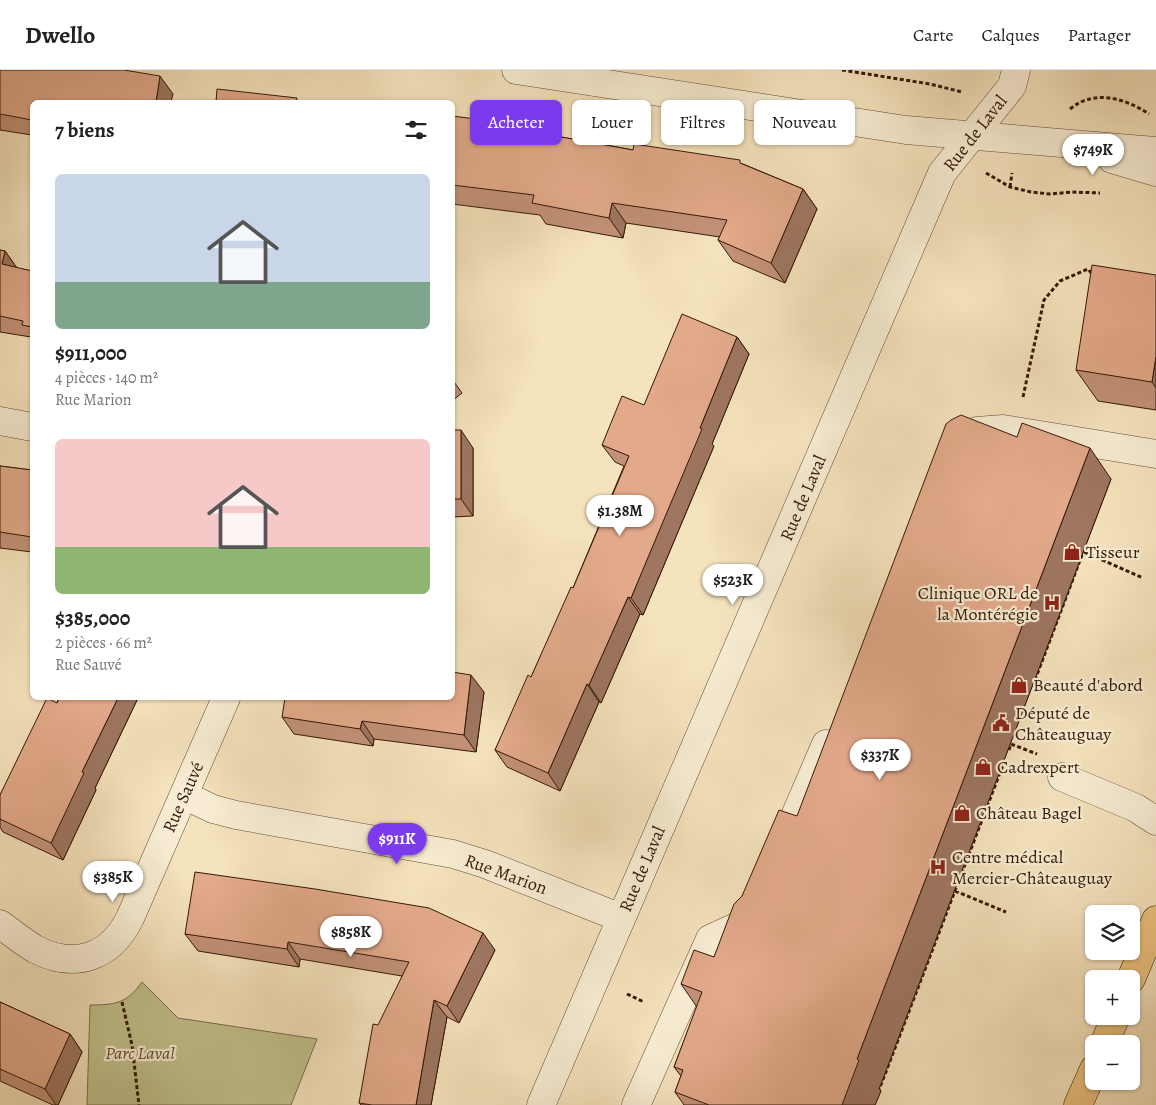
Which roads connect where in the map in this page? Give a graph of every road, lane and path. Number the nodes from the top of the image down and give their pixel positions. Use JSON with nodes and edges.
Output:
{"nodes":[{"id":1,"x":516,"y":70,"type":"edge"},
{"id":2,"x":842,"y":70,"type":"edge"},
{"id":3,"x":1016,"y":70,"type":"edge"},
{"id":4,"x":579,"y":75,"type":"edge"},
{"id":5,"x":952,"y":91,"type":"dead end"},
{"id":6,"x":1069,"y":109,"type":"dead end"},
{"id":7,"x":1151,"y":115,"type":"dead end"},
{"id":8,"x":973,"y":136,"type":"junction"},
{"id":9,"x":1040,"y":141,"type":"junction"},
{"id":10,"x":1156,"y":151,"type":"edge"},
{"id":11,"x":1014,"y":166,"type":"dead end"},
{"id":12,"x":1156,"y":172,"type":"edge"},
{"id":13,"x":986,"y":173,"type":"dead end"},
{"id":14,"x":1010,"y":187,"type":"junction"},
{"id":15,"x":1072,"y":192,"type":"dead end"},
{"id":16,"x":1094,"y":276,"type":"edge"},
{"id":17,"x":0,"y":422,"type":"edge"},
{"id":18,"x":30,"y":426,"type":"edge"},
{"id":19,"x":1042,"y":435,"type":"junction"},
{"id":20,"x":1156,"y":454,"type":"edge"},
{"id":21,"x":952,"y":455,"type":"edge"},
{"id":22,"x":1087,"y":543,"type":"dead end"},
{"id":23,"x":1084,"y":552,"type":"junction"},
{"id":24,"x":1142,"y":578,"type":"dead end"},
{"id":25,"x":1034,"y":683,"type":"dead end"},
{"id":26,"x":225,"y":700,"type":"edge"},
{"id":27,"x":837,"y":720,"type":"edge"},
{"id":28,"x":1013,"y":737,"type":"dead end"},
{"id":29,"x":1011,"y":744,"type":"junction"},
{"id":30,"x":1042,"y":757,"type":"dead end"},
{"id":31,"x":1004,"y":762,"type":"junction"},
{"id":32,"x":1034,"y":774,"type":"dead end"},
{"id":33,"x":1062,"y":777,"type":"dead end"},
{"id":34,"x":184,"y":796,"type":"junction"},
{"id":35,"x":1156,"y":821,"type":"edge"},
{"id":36,"x":955,"y":891,"type":"junction"},
{"id":37,"x":1006,"y":912,"type":"dead end"},
{"id":38,"x":621,"y":918,"type":"junction"},
{"id":39,"x":1156,"y":920,"type":"edge"},
{"id":40,"x":0,"y":924,"type":"edge"},
{"id":41,"x":1135,"y":970,"type":"edge"},
{"id":42,"x":620,"y":991,"type":"dead end"},
{"id":43,"x":122,"y":1002,"type":"dead end"},
{"id":44,"x":648,"y":1004,"type":"dead end"},
{"id":45,"x":1085,"y":1089,"type":"edge"},
{"id":46,"x":878,"y":1098,"type":"dead end"},
{"id":47,"x":139,"y":1105,"type":"edge"},
{"id":48,"x":541,"y":1105,"type":"edge"},
{"id":49,"x":636,"y":1105,"type":"edge"},
{"id":50,"x":1078,"y":1105,"type":"edge"}],
"edges":[{"from":1,"to":4,"type":"street"},
{"from":2,"to":5,"type":"path"},
{"from":3,"to":8,"type":"street","name":"Rue de Laval"},
{"from":4,"to":8,"type":"street"},
{"from":6,"to":7,"type":"path"},
{"from":8,"to":9,"type":"street"},
{"from":8,"to":38,"type":"street","name":"Rue de Laval"},
{"from":9,"to":10,"type":"street"},
{"from":9,"to":12,"type":"street"},
{"from":11,"to":14,"type":"path"},
{"from":13,"to":14,"type":"path"},
{"from":14,"to":15,"type":"path"},
{"from":16,"to":19,"type":"path"},
{"from":17,"to":18,"type":"street"},
{"from":19,"to":20,"type":"street"},
{"from":19,"to":21,"type":"street"},
{"from":22,"to":23,"type":"path"},
{"from":23,"to":24,"type":"path"},
{"from":23,"to":25,"type":"path"},
{"from":26,"to":34,"type":"street","name":"Rue Sauvé"},
{"from":27,"to":49,"type":"street"},
{"from":28,"to":29,"type":"path"},
{"from":29,"to":30,"type":"path"},
{"from":29,"to":31,"type":"path"},
{"from":31,"to":32,"type":"path"},
{"from":31,"to":36,"type":"path"},
{"from":33,"to":35,"type":"street"},
{"from":34,"to":38,"type":"street","name":"Rue Marion"},
{"from":34,"to":40,"type":"street","name":"Rue Sauvé"},
{"from":36,"to":37,"type":"path"},
{"from":36,"to":46,"type":"path"},
{"from":38,"to":48,"type":"street","name":"Rue de Laval"},
{"from":39,"to":41,"type":"highway"},
{"from":42,"to":44,"type":"path"},
{"from":43,"to":47,"type":"path"},
{"from":45,"to":50,"type":"highway"}]}
